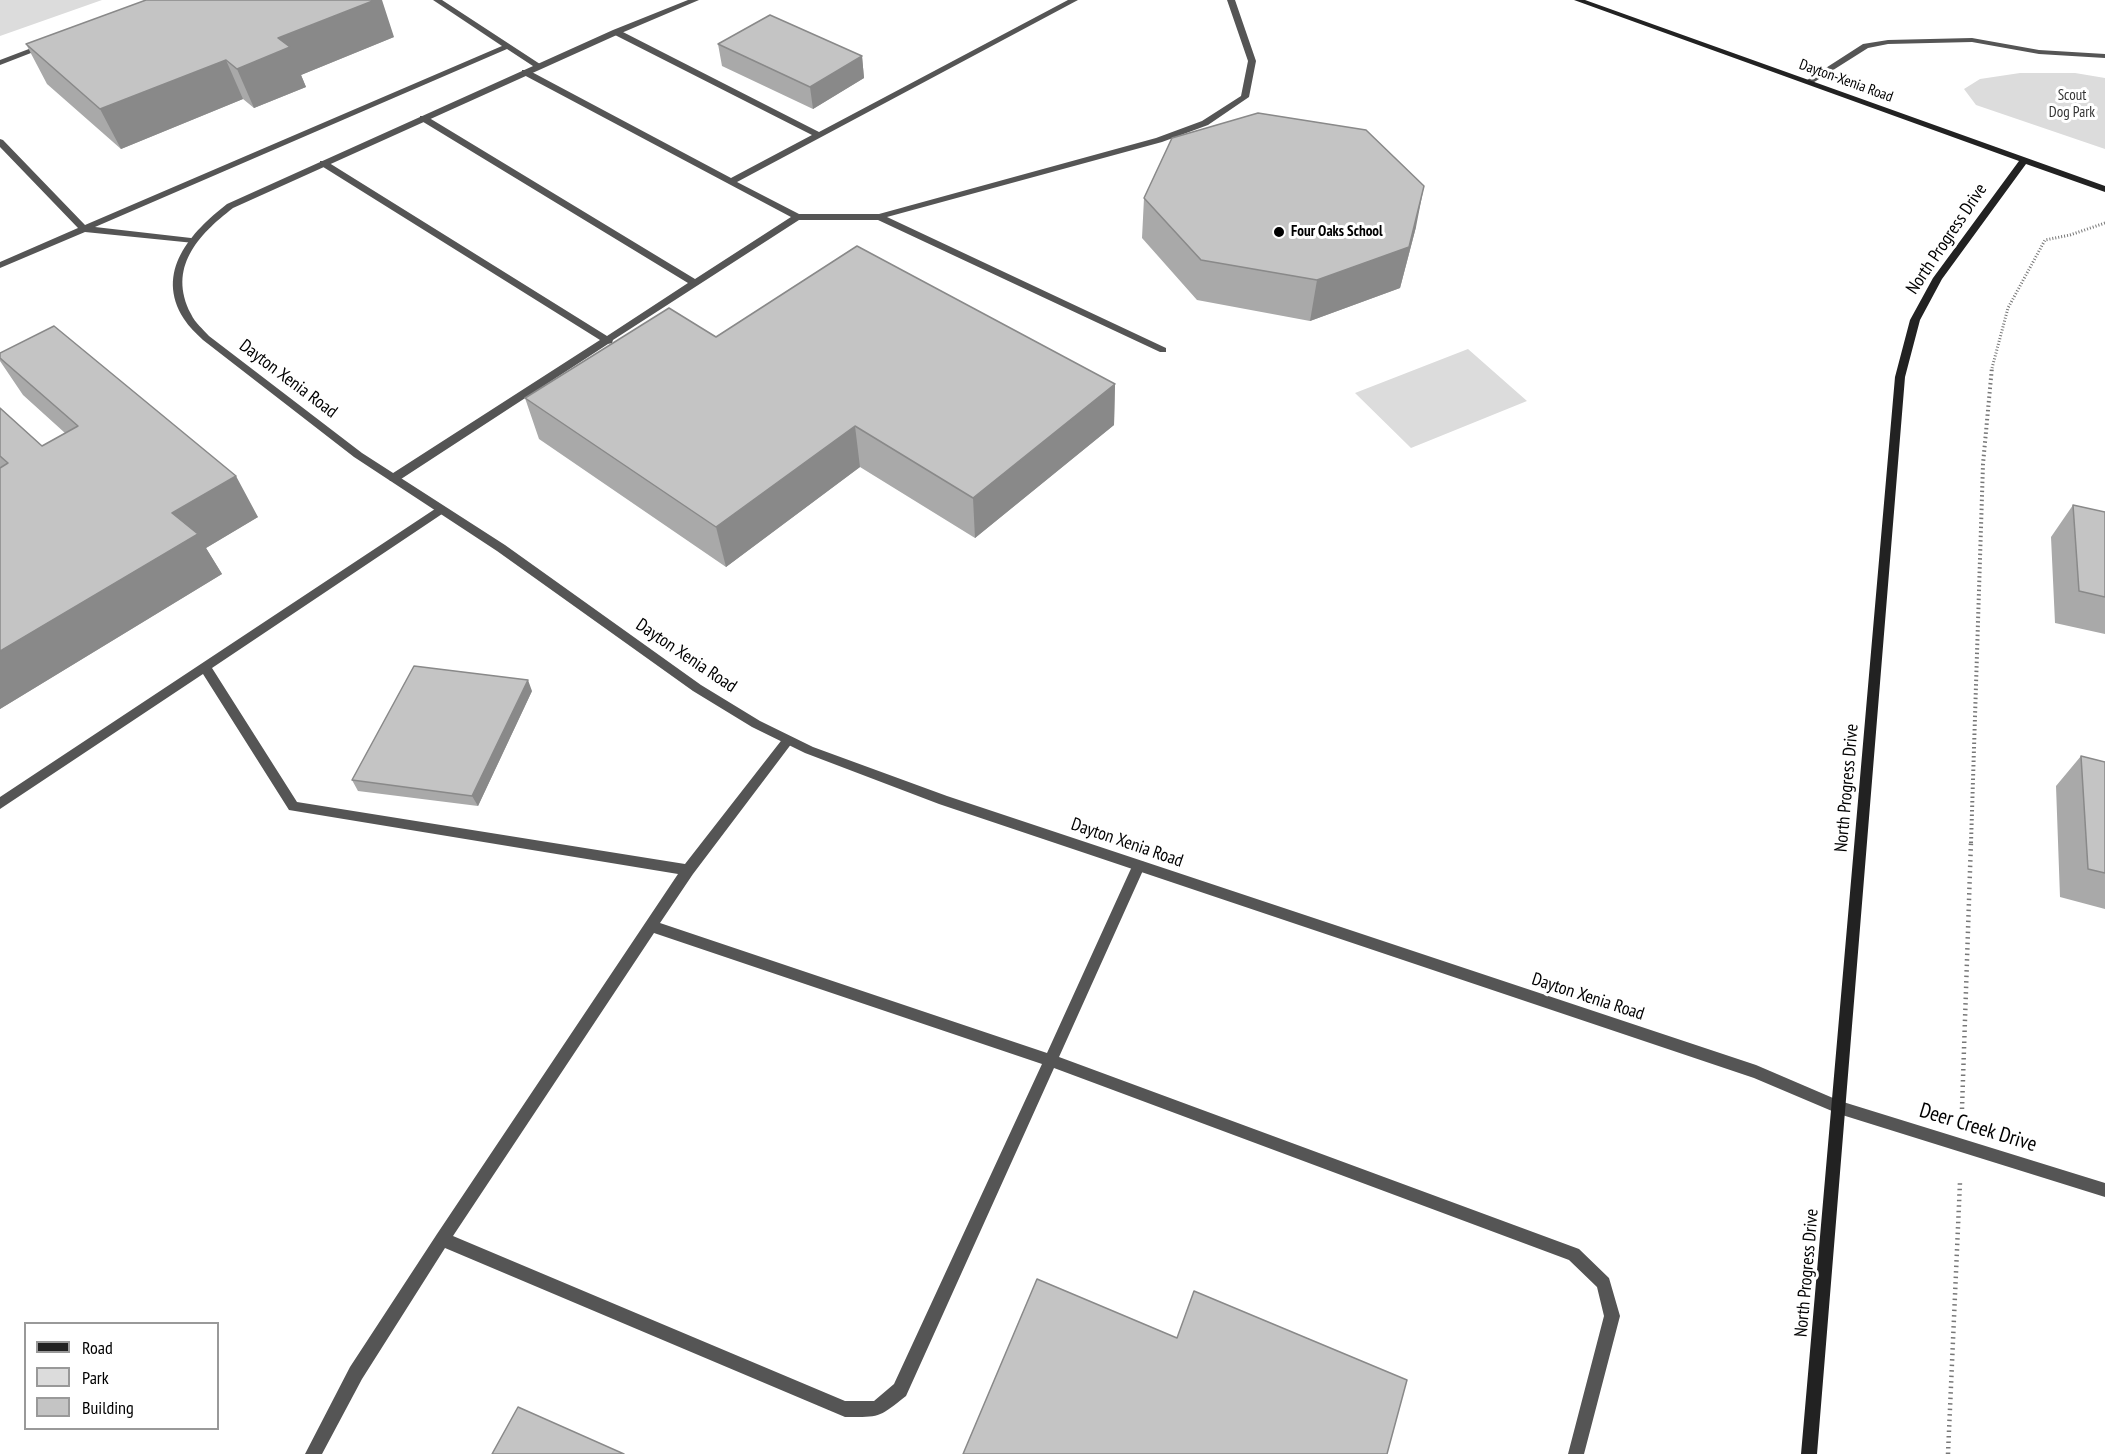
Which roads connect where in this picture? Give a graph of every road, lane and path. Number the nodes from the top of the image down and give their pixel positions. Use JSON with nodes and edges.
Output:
{"nodes":[{"id":1,"x":438,"y":0,"type":"edge"},
{"id":2,"x":695,"y":0,"type":"edge"},
{"id":3,"x":1074,"y":0,"type":"edge"},
{"id":4,"x":1231,"y":0,"type":"edge"},
{"id":5,"x":1578,"y":0,"type":"edge"},
{"id":6,"x":616,"y":32,"type":"junction"},
{"id":7,"x":53,"y":43,"type":"edge"},
{"id":8,"x":508,"y":46,"type":"junction"},
{"id":9,"x":2105,"y":56,"type":"edge"},
{"id":10,"x":0,"y":63,"type":"edge"},
{"id":11,"x":539,"y":66,"type":"junction"},
{"id":12,"x":525,"y":72,"type":"junction"},
{"id":13,"x":1808,"y":81,"type":"junction"},
{"id":14,"x":423,"y":118,"type":"junction"},
{"id":15,"x":819,"y":135,"type":"junction"},
{"id":16,"x":0,"y":142,"type":"edge"},
{"id":17,"x":2024,"y":160,"type":"junction"},
{"id":18,"x":323,"y":163,"type":"junction"},
{"id":19,"x":730,"y":182,"type":"junction"},
{"id":20,"x":2105,"y":189,"type":"edge"},
{"id":21,"x":797,"y":217,"type":"junction"},
{"id":22,"x":879,"y":217,"type":"junction"},
{"id":23,"x":2105,"y":223,"type":"edge"},
{"id":24,"x":84,"y":229,"type":"junction"},
{"id":25,"x":191,"y":241,"type":"junction"},
{"id":26,"x":1,"y":263,"type":"edge"},
{"id":27,"x":696,"y":284,"type":"junction"},
{"id":28,"x":609,"y":341,"type":"junction"},
{"id":29,"x":1163,"y":351,"type":"dead end"},
{"id":30,"x":394,"y":478,"type":"junction"},
{"id":31,"x":441,"y":509,"type":"junction"},
{"id":32,"x":205,"y":667,"type":"junction"},
{"id":33,"x":788,"y":740,"type":"junction"},
{"id":34,"x":0,"y":804,"type":"edge"},
{"id":35,"x":1139,"y":866,"type":"junction"},
{"id":36,"x":688,"y":870,"type":"junction"},
{"id":37,"x":651,"y":926,"type":"junction"},
{"id":38,"x":1049,"y":1060,"type":"junction"},
{"id":39,"x":1839,"y":1107,"type":"junction"},
{"id":40,"x":1961,"y":1145,"type":"junction"},
{"id":41,"x":2105,"y":1190,"type":"edge"},
{"id":42,"x":442,"y":1239,"type":"junction"},
{"id":43,"x":313,"y":1454,"type":"edge"},
{"id":44,"x":1576,"y":1454,"type":"edge"},
{"id":45,"x":1809,"y":1454,"type":"edge"},
{"id":46,"x":1948,"y":1454,"type":"edge"}],
"edges":[{"from":1,"to":8,"type":"street"},
{"from":2,"to":6,"type":"street","name":"Dayton Xenia Road"},
{"from":3,"to":15,"type":"street"},
{"from":4,"to":22,"type":"street"},
{"from":5,"to":13,"type":"street","name":"Dayton-Xenia Road"},
{"from":6,"to":11,"type":"street","name":"Dayton Xenia Road"},
{"from":6,"to":15,"type":"street"},
{"from":7,"to":10,"type":"street"},
{"from":8,"to":11,"type":"street"},
{"from":8,"to":24,"type":"street"},
{"from":9,"to":13,"type":"street"},
{"from":11,"to":12,"type":"street","name":"Dayton Xenia Road"},
{"from":12,"to":14,"type":"street","name":"Dayton Xenia Road"},
{"from":12,"to":19,"type":"street"},
{"from":13,"to":17,"type":"street","name":"Dayton-Xenia Road"},
{"from":14,"to":18,"type":"street","name":"Dayton Xenia Road"},
{"from":14,"to":27,"type":"street"},
{"from":15,"to":19,"type":"street"},
{"from":16,"to":24,"type":"street"},
{"from":17,"to":20,"type":"street","name":"Dayton-Xenia Road"},
{"from":17,"to":39,"type":"street","name":"North Progress Drive"},
{"from":18,"to":25,"type":"street","name":"Dayton Xenia Road"},
{"from":18,"to":28,"type":"street"},
{"from":19,"to":21,"type":"street"},
{"from":21,"to":22,"type":"street"},
{"from":21,"to":27,"type":"street"},
{"from":22,"to":29,"type":"street"},
{"from":23,"to":40,"type":"path"},
{"from":24,"to":25,"type":"street"},
{"from":24,"to":26,"type":"street"},
{"from":25,"to":30,"type":"street","name":"Dayton Xenia Road"},
{"from":27,"to":28,"type":"street"},
{"from":28,"to":30,"type":"street"},
{"from":30,"to":31,"type":"street","name":"Dayton Xenia Road"},
{"from":31,"to":32,"type":"street"},
{"from":31,"to":33,"type":"street","name":"Dayton Xenia Road"},
{"from":32,"to":34,"type":"street"},
{"from":32,"to":36,"type":"street"},
{"from":33,"to":35,"type":"street","name":"Dayton Xenia Road"},
{"from":33,"to":36,"type":"street"},
{"from":35,"to":38,"type":"street"},
{"from":35,"to":39,"type":"street","name":"Dayton Xenia Road"},
{"from":36,"to":37,"type":"street"},
{"from":37,"to":38,"type":"street"},
{"from":37,"to":42,"type":"street"},
{"from":38,"to":42,"type":"street"},
{"from":38,"to":44,"type":"street"},
{"from":39,"to":40,"type":"street","name":"Deer Creek Drive"},
{"from":39,"to":45,"type":"street","name":"North Progress Drive"},
{"from":40,"to":41,"type":"street","name":"Deer Creek Drive"},
{"from":40,"to":46,"type":"path"},
{"from":42,"to":43,"type":"street"}]}
